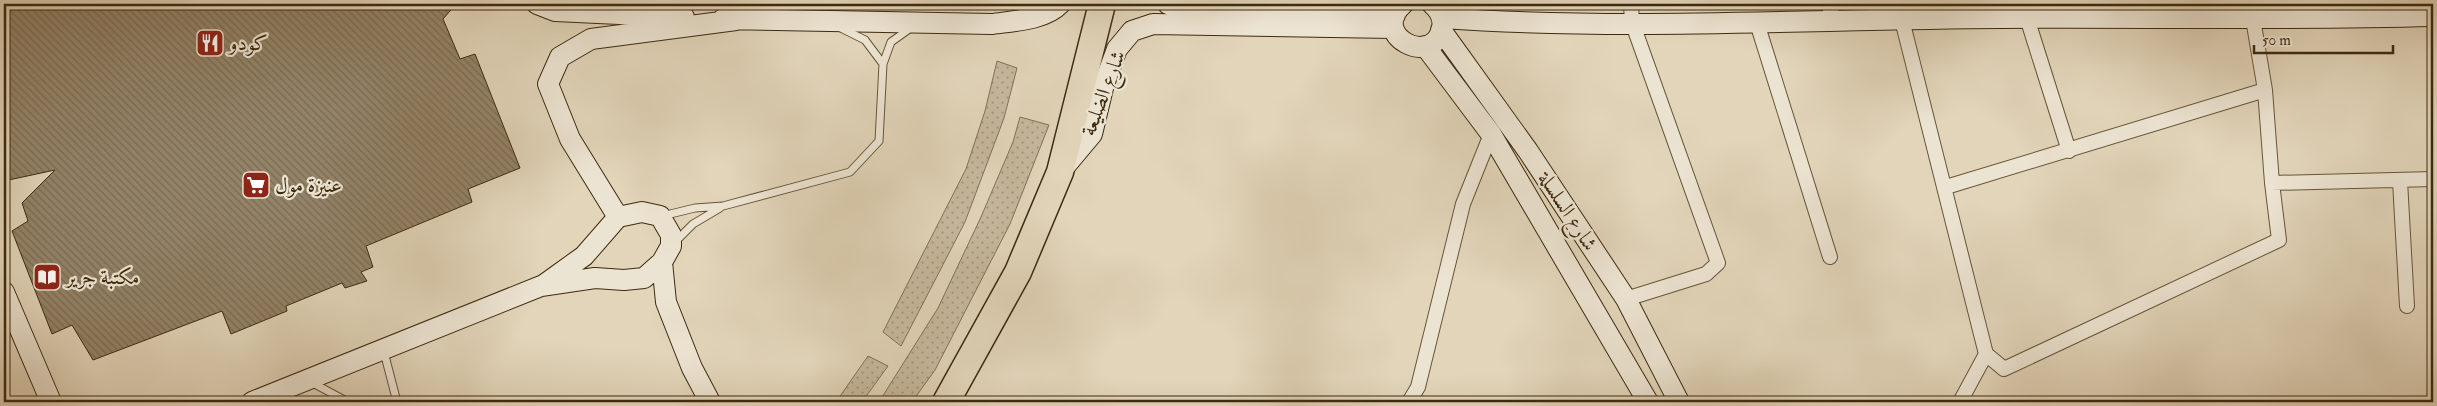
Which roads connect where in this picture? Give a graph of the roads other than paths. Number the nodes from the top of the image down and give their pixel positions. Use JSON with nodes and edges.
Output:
{"nodes":[{"id":1,"x":537,"y":4,"type":"edge"},
{"id":2,"x":1060,"y":4,"type":"edge"},
{"id":3,"x":1102,"y":4,"type":"edge"},
{"id":4,"x":1168,"y":4,"type":"edge"},
{"id":5,"x":1303,"y":6,"type":"edge"},
{"id":6,"x":1334,"y":6,"type":"edge"},
{"id":7,"x":2000,"y":11,"type":"edge"},
{"id":8,"x":2323,"y":11,"type":"edge"},
{"id":9,"x":1397,"y":12,"type":"edge"},
{"id":10,"x":1832,"y":12,"type":"edge"},
{"id":11,"x":1631,"y":13,"type":"edge"},
{"id":12,"x":2433,"y":16,"type":"edge"},
{"id":13,"x":1438,"y":17,"type":"edge"},
{"id":14,"x":2027,"y":18,"type":"junction"},
{"id":15,"x":2253,"y":19,"type":"junction"},
{"id":16,"x":736,"y":20,"type":"junction"},
{"id":17,"x":1902,"y":20,"type":"junction"},
{"id":18,"x":828,"y":21,"type":"junction"},
{"id":19,"x":918,"y":23,"type":"junction"},
{"id":20,"x":1758,"y":23,"type":"junction"},
{"id":21,"x":1425,"y":46,"type":"junction"},
{"id":22,"x":883,"y":64,"type":"junction"},
{"id":23,"x":2265,"y":90,"type":"junction"},
{"id":24,"x":1491,"y":134,"type":"junction"},
{"id":25,"x":2069,"y":151,"type":"junction"},
{"id":26,"x":1060,"y":172,"type":"junction"},
{"id":27,"x":2433,"y":179,"type":"edge"},
{"id":28,"x":2400,"y":181,"type":"junction"},
{"id":29,"x":2272,"y":183,"type":"junction"},
{"id":30,"x":1946,"y":187,"type":"junction"},
{"id":31,"x":723,"y":206,"type":"junction"},
{"id":32,"x":660,"y":216,"type":"junction"},
{"id":33,"x":618,"y":217,"type":"junction"},
{"id":34,"x":667,"y":254,"type":"junction"},
{"id":35,"x":1830,"y":257,"type":"dead end"},
{"id":36,"x":541,"y":286,"type":"junction"},
{"id":37,"x":4,"y":292,"type":"edge"},
{"id":38,"x":1626,"y":299,"type":"junction"},
{"id":39,"x":2407,"y":306,"type":"dead end"},
{"id":40,"x":383,"y":350,"type":"junction"},
{"id":41,"x":1986,"y":354,"type":"junction"},
{"id":42,"x":307,"y":380,"type":"junction"},
{"id":43,"x":51,"y":402,"type":"edge"},
{"id":44,"x":252,"y":402,"type":"edge"},
{"id":45,"x":348,"y":402,"type":"edge"},
{"id":46,"x":397,"y":402,"type":"edge"},
{"id":47,"x":710,"y":402,"type":"edge"},
{"id":48,"x":947,"y":402,"type":"edge"},
{"id":49,"x":1409,"y":402,"type":"edge"},
{"id":50,"x":1648,"y":402,"type":"edge"},
{"id":51,"x":1679,"y":402,"type":"edge"},
{"id":52,"x":1960,"y":402,"type":"edge"}],
"edges":[{"from":1,"to":16,"type":"street"},
{"from":2,"to":19,"type":"street"},
{"from":3,"to":26,"type":"highway"},
{"from":4,"to":5,"type":"street"},
{"from":5,"to":6,"type":"street"},
{"from":6,"to":9,"type":"street"},
{"from":7,"to":14,"type":"street"},
{"from":7,"to":17,"type":"street"},
{"from":8,"to":12,"type":"street"},
{"from":8,"to":15,"type":"street"},
{"from":9,"to":21,"type":"street"},
{"from":9,"to":26,"type":"street","name":"شارع الضليعة"},
{"from":10,"to":17,"type":"street"},
{"from":10,"to":20,"type":"street"},
{"from":11,"to":13,"type":"street"},
{"from":11,"to":20,"type":"street"},
{"from":11,"to":38,"type":"street"},
{"from":13,"to":21,"type":"street"},
{"from":13,"to":38,"type":"street","name":"شارع السلسلة"},
{"from":14,"to":15,"type":"street"},
{"from":14,"to":25,"type":"street"},
{"from":15,"to":23,"type":"street"},
{"from":16,"to":18,"type":"street"},
{"from":16,"to":33,"type":"street"},
{"from":17,"to":30,"type":"street"},
{"from":18,"to":19,"type":"street"},
{"from":18,"to":22,"type":"lane"},
{"from":19,"to":22,"type":"lane"},
{"from":20,"to":35,"type":"street"},
{"from":21,"to":24,"type":"street","name":"شارع السلسلة"},
{"from":22,"to":31,"type":"lane"},
{"from":23,"to":25,"type":"street"},
{"from":23,"to":29,"type":"street"},
{"from":24,"to":49,"type":"street"},
{"from":24,"to":50,"type":"street","name":"شارع السلسلة"},
{"from":25,"to":30,"type":"street"},
{"from":26,"to":48,"type":"highway"},
{"from":27,"to":28,"type":"street"},
{"from":28,"to":29,"type":"street"},
{"from":28,"to":39,"type":"street"},
{"from":29,"to":41,"type":"street"},
{"from":30,"to":41,"type":"street"},
{"from":31,"to":32,"type":"lane"},
{"from":31,"to":34,"type":"lane"},
{"from":32,"to":33,"type":"street"},
{"from":32,"to":34,"type":"street"},
{"from":33,"to":36,"type":"street"},
{"from":34,"to":36,"type":"street"},
{"from":34,"to":47,"type":"street"},
{"from":36,"to":40,"type":"street"},
{"from":37,"to":43,"type":"street"},
{"from":38,"to":51,"type":"street","name":"شارع السلسلة"},
{"from":40,"to":42,"type":"street"},
{"from":40,"to":46,"type":"lane"},
{"from":41,"to":52,"type":"street"},
{"from":42,"to":44,"type":"street"},
{"from":42,"to":45,"type":"lane"}]}
